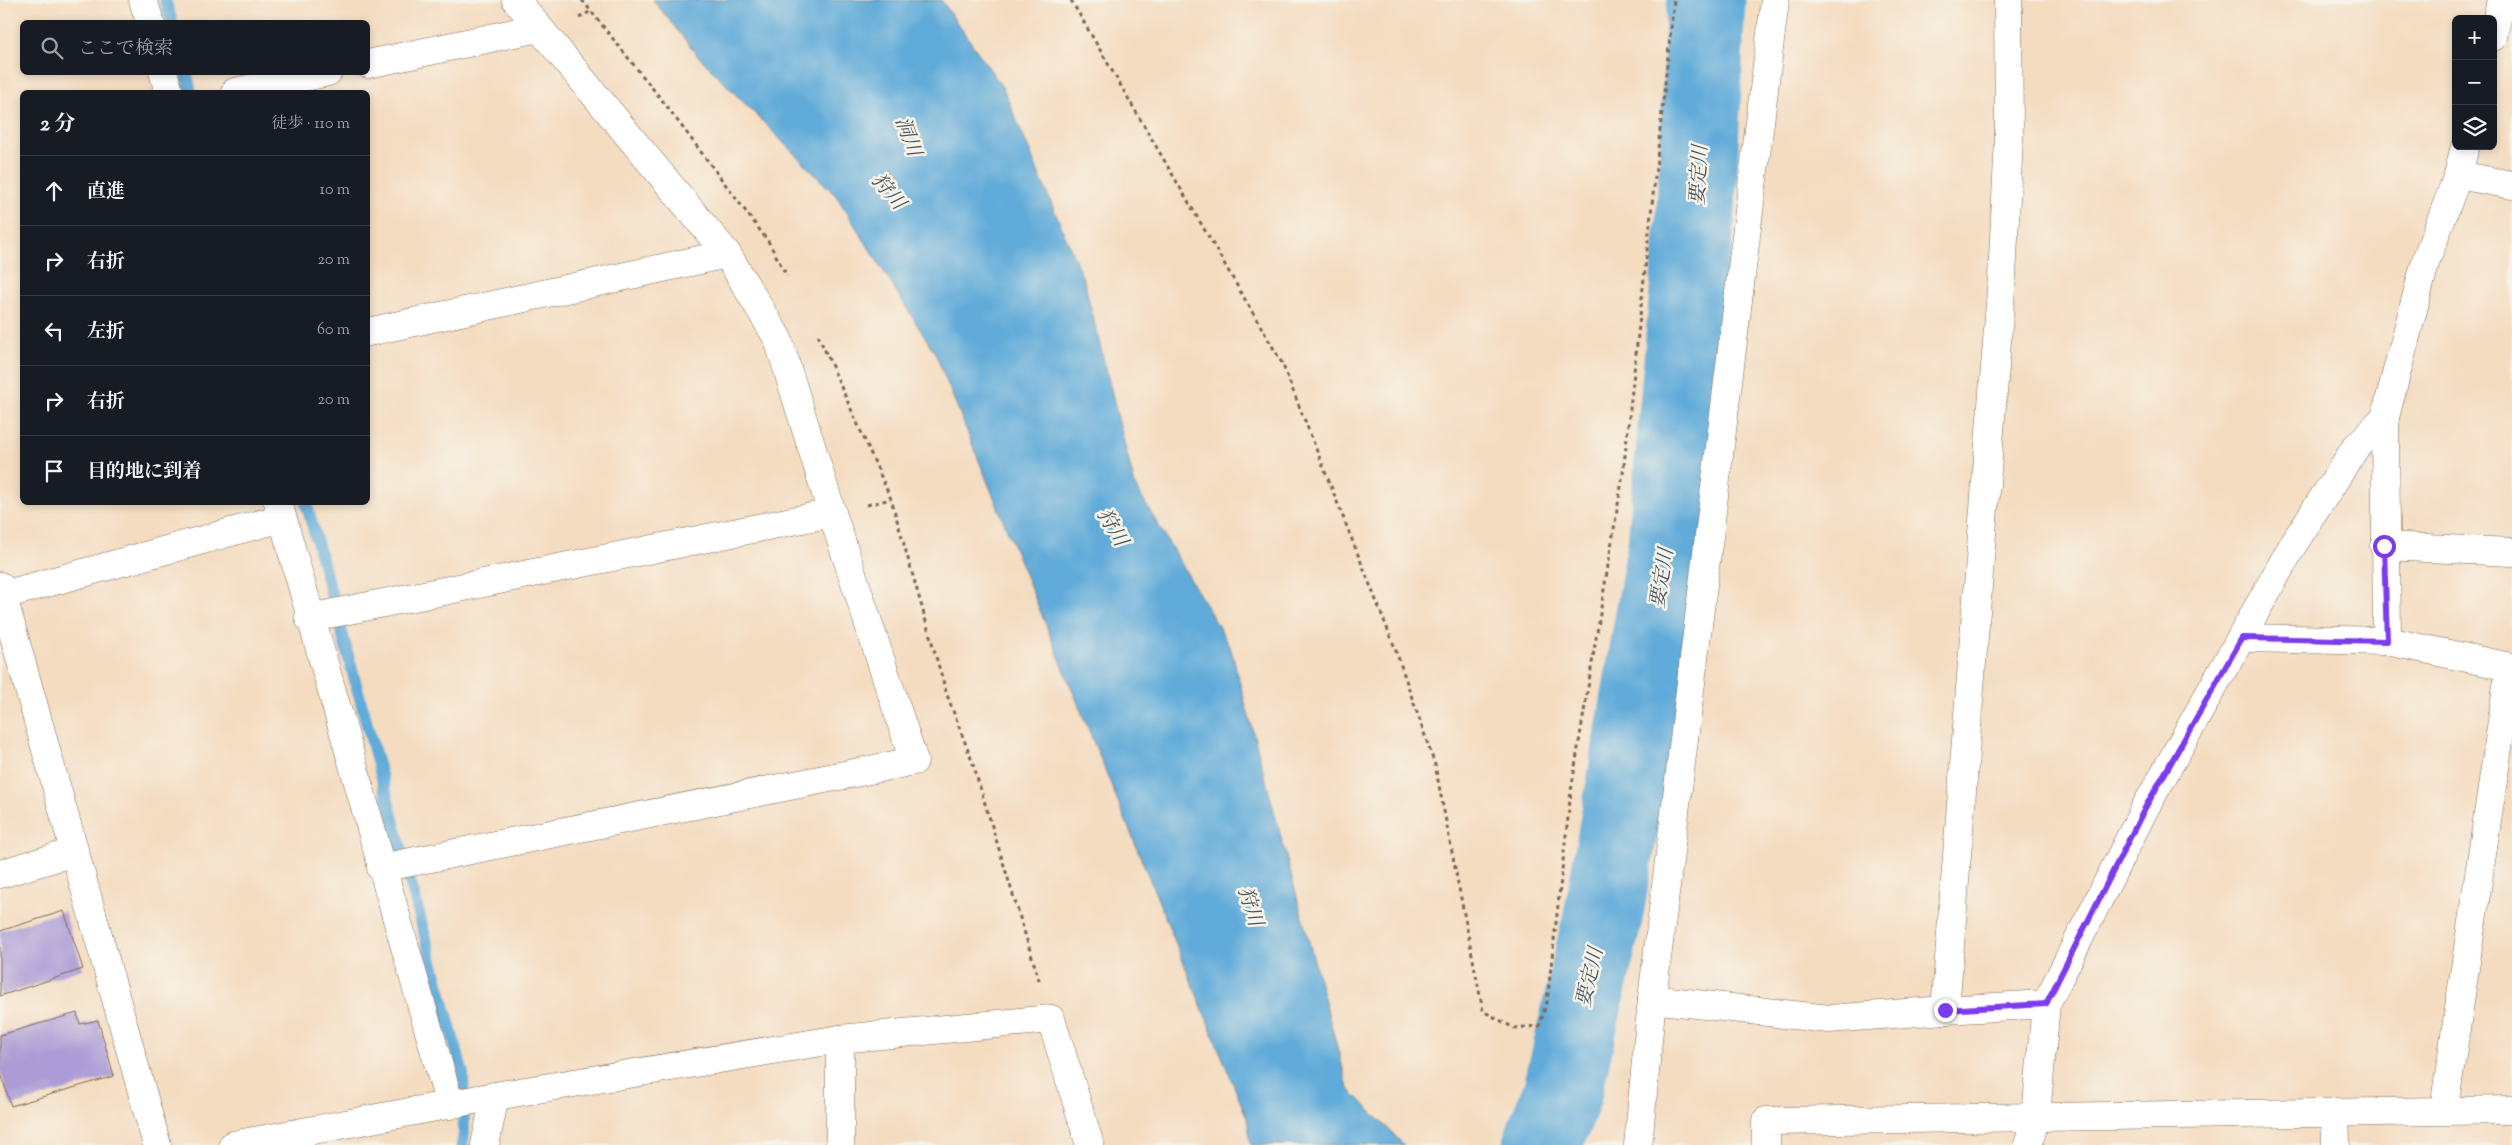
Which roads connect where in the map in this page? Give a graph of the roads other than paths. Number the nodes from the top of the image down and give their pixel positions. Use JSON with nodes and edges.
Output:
{"nodes":[{"id":1,"x":143,"y":0,"type":"edge"},
{"id":2,"x":516,"y":0,"type":"edge"},
{"id":3,"x":1775,"y":0,"type":"edge"},
{"id":4,"x":2008,"y":0,"type":"edge"},
{"id":5,"x":2501,"y":0,"type":"edge"},
{"id":6,"x":2497,"y":18,"type":"edge"},
{"id":7,"x":149,"y":20,"type":"edge"},
{"id":8,"x":538,"y":28,"type":"junction"},
{"id":9,"x":370,"y":64,"type":"edge"},
{"id":10,"x":164,"y":75,"type":"edge"},
{"id":11,"x":314,"y":75,"type":"edge"},
{"id":12,"x":168,"y":90,"type":"edge"},
{"id":13,"x":243,"y":90,"type":"edge"},
{"id":14,"x":2464,"y":150,"type":"edge"},
{"id":15,"x":2458,"y":175,"type":"junction"},
{"id":16,"x":2512,"y":185,"type":"edge"},
{"id":17,"x":727,"y":254,"type":"junction"},
{"id":18,"x":370,"y":332,"type":"edge"},
{"id":19,"x":2384,"y":417,"type":"junction"},
{"id":20,"x":280,"y":510,"type":"edge"},
{"id":21,"x":832,"y":512,"type":"junction"},
{"id":22,"x":2384,"y":546,"type":"junction"},
{"id":23,"x":2512,"y":552,"type":"edge"},
{"id":24,"x":1,"y":593,"type":"edge"},
{"id":25,"x":309,"y":618,"type":"junction"},
{"id":26,"x":2242,"y":638,"type":"junction"},
{"id":27,"x":2387,"y":641,"type":"junction"},
{"id":28,"x":74,"y":852,"type":"junction"},
{"id":29,"x":381,"y":868,"type":"junction"},
{"id":30,"x":0,"y":874,"type":"edge"},
{"id":31,"x":1652,"y":999,"type":"junction"},
{"id":32,"x":2046,"y":1004,"type":"junction"},
{"id":33,"x":1945,"y":1010,"type":"junction"},
{"id":34,"x":840,"y":1040,"type":"junction"},
{"id":35,"x":495,"y":1096,"type":"junction"},
{"id":36,"x":450,"y":1104,"type":"junction"},
{"id":37,"x":2444,"y":1109,"type":"junction"},
{"id":38,"x":2512,"y":1110,"type":"edge"},
{"id":39,"x":2335,"y":1112,"type":"junction"},
{"id":40,"x":2036,"y":1116,"type":"junction"},
{"id":41,"x":157,"y":1145,"type":"edge"},
{"id":42,"x":233,"y":1145,"type":"edge"},
{"id":43,"x":485,"y":1145,"type":"edge"},
{"id":44,"x":840,"y":1145,"type":"edge"},
{"id":45,"x":1090,"y":1145,"type":"edge"},
{"id":46,"x":1638,"y":1145,"type":"edge"},
{"id":47,"x":1766,"y":1145,"type":"edge"},
{"id":48,"x":2028,"y":1145,"type":"edge"},
{"id":49,"x":2336,"y":1145,"type":"edge"}],
"edges":[{"from":1,"to":7,"type":"street"},
{"from":2,"to":8,"type":"street"},
{"from":3,"to":31,"type":"street"},
{"from":4,"to":33,"type":"street"},
{"from":5,"to":6,"type":"street"},
{"from":8,"to":9,"type":"street"},
{"from":8,"to":17,"type":"street"},
{"from":10,"to":12,"type":"street"},
{"from":11,"to":13,"type":"street"},
{"from":14,"to":15,"type":"street"},
{"from":15,"to":16,"type":"street"},
{"from":15,"to":19,"type":"street"},
{"from":17,"to":18,"type":"street"},
{"from":17,"to":21,"type":"street"},
{"from":19,"to":22,"type":"street"},
{"from":19,"to":26,"type":"street"},
{"from":20,"to":24,"type":"street"},
{"from":20,"to":25,"type":"street"},
{"from":21,"to":25,"type":"street"},
{"from":21,"to":29,"type":"street"},
{"from":22,"to":23,"type":"street"},
{"from":22,"to":27,"type":"street"},
{"from":24,"to":28,"type":"street"},
{"from":25,"to":29,"type":"street"},
{"from":26,"to":27,"type":"street"},
{"from":26,"to":32,"type":"street"},
{"from":27,"to":37,"type":"street"},
{"from":28,"to":30,"type":"street"},
{"from":28,"to":41,"type":"street"},
{"from":29,"to":36,"type":"street"},
{"from":31,"to":33,"type":"street"},
{"from":31,"to":46,"type":"street"},
{"from":32,"to":33,"type":"street"},
{"from":32,"to":40,"type":"street"},
{"from":34,"to":35,"type":"street"},
{"from":34,"to":44,"type":"street"},
{"from":34,"to":45,"type":"street"},
{"from":35,"to":36,"type":"street"},
{"from":35,"to":43,"type":"street"},
{"from":36,"to":42,"type":"street"},
{"from":37,"to":38,"type":"street"},
{"from":37,"to":39,"type":"street"},
{"from":39,"to":40,"type":"street"},
{"from":39,"to":49,"type":"street"},
{"from":40,"to":47,"type":"street"},
{"from":40,"to":48,"type":"street"}]}
